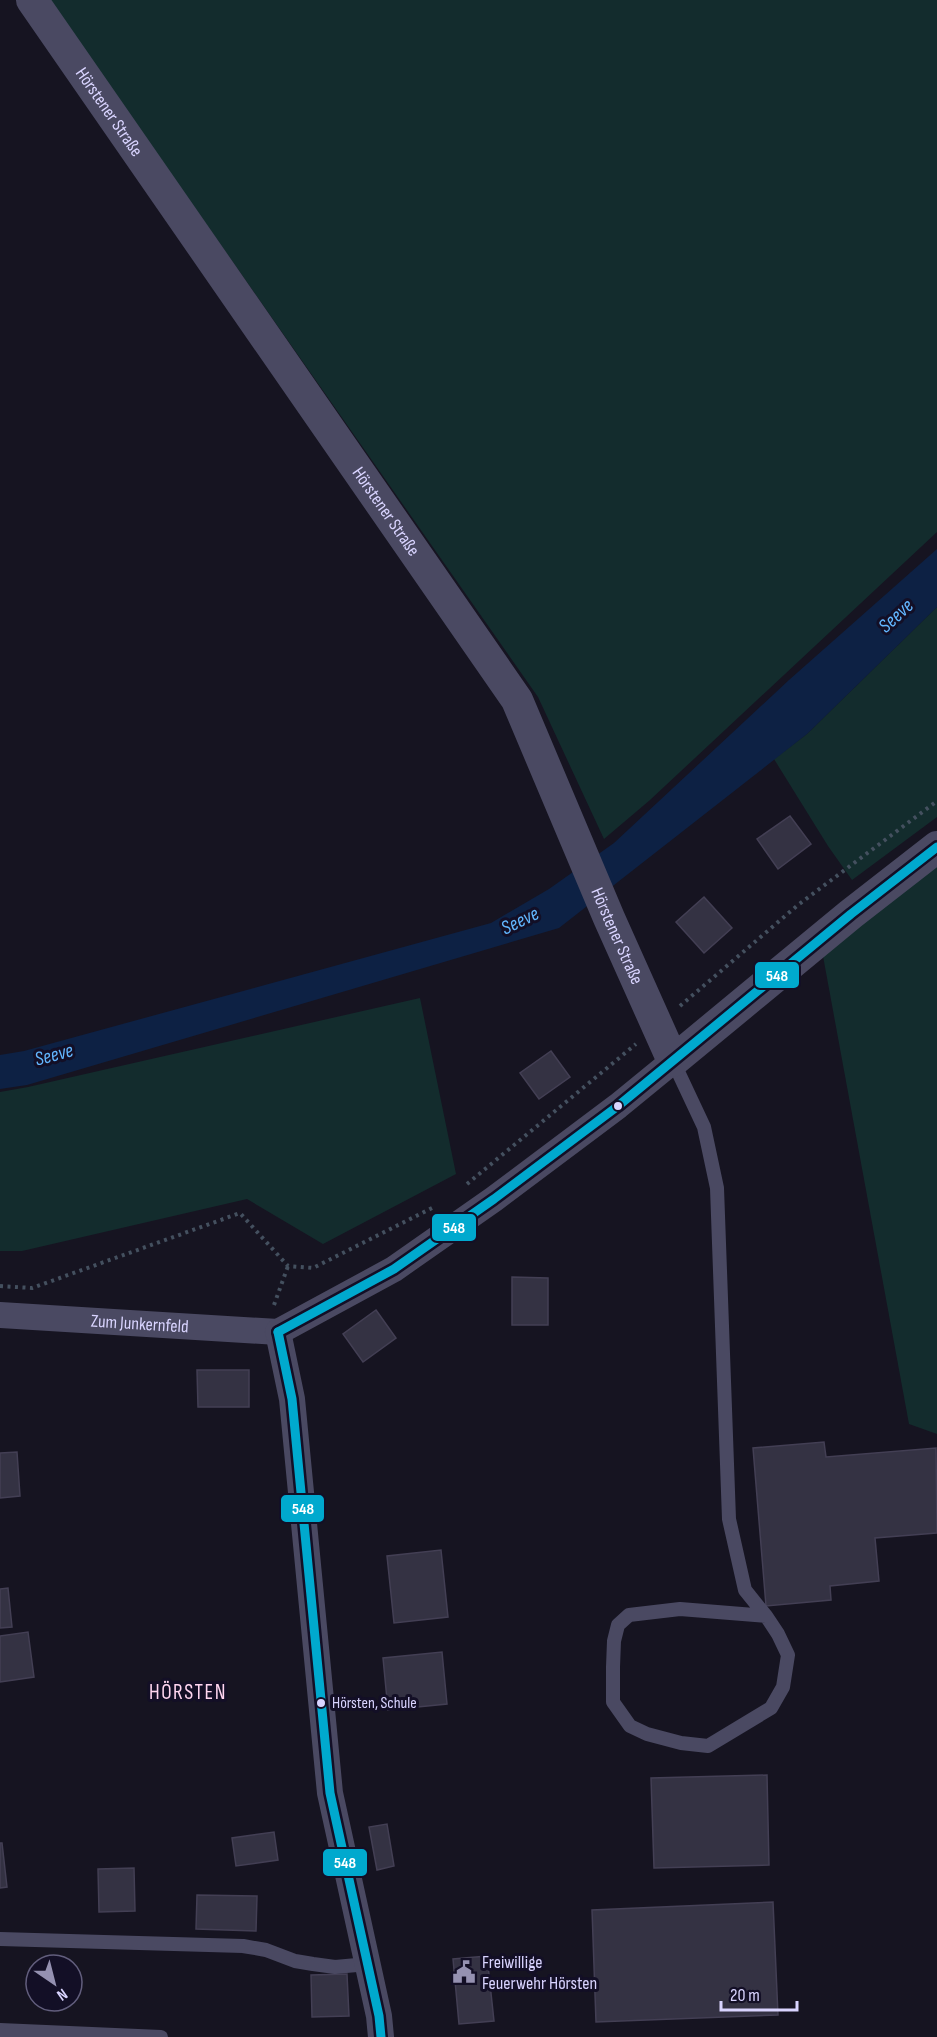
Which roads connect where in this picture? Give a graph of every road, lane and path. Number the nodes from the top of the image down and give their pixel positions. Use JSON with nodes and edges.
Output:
{"nodes":[{"id":1,"x":32,"y":0,"type":"edge"},
{"id":2,"x":937,"y":801,"type":"edge"},
{"id":3,"x":937,"y":847,"type":"edge"},
{"id":4,"x":651,"y":1014,"type":"junction"},
{"id":5,"x":639,"y":1042,"type":"dead end"},
{"id":6,"x":673,"y":1061,"type":"junction"},
{"id":7,"x":465,"y":1186,"type":"dead end"},
{"id":8,"x":436,"y":1206,"type":"dead end"},
{"id":9,"x":288,"y":1266,"type":"junction"},
{"id":10,"x":0,"y":1286,"type":"edge"},
{"id":11,"x":0,"y":1315,"type":"edge"},
{"id":12,"x":278,"y":1332,"type":"junction"},
{"id":13,"x":766,"y":1616,"type":"junction"},
{"id":14,"x":0,"y":1939,"type":"edge"},
{"id":15,"x":368,"y":1964,"type":"junction"},
{"id":16,"x":0,"y":2030,"type":"edge"},
{"id":17,"x":161,"y":2037,"type":"edge"},
{"id":18,"x":381,"y":2037,"type":"edge"}],
"edges":[{"from":1,"to":4,"type":"street","name":"Hörstener Straße"},
{"from":2,"to":4,"type":"path"},
{"from":3,"to":6,"type":"street"},
{"from":4,"to":6,"type":"street","name":"Hörstener Straße"},
{"from":5,"to":7,"type":"path"},
{"from":6,"to":12,"type":"street"},
{"from":6,"to":13,"type":"lane"},
{"from":8,"to":9,"type":"path"},
{"from":9,"to":10,"type":"path"},
{"from":9,"to":12,"type":"path"},
{"from":11,"to":12,"type":"street","name":"Zum Junkernfeld"},
{"from":12,"to":15,"type":"street"},
{"from":13,"to":13,"type":"lane"},
{"from":14,"to":15,"type":"lane"},
{"from":15,"to":18,"type":"street"},
{"from":16,"to":17,"type":"lane"}]}
